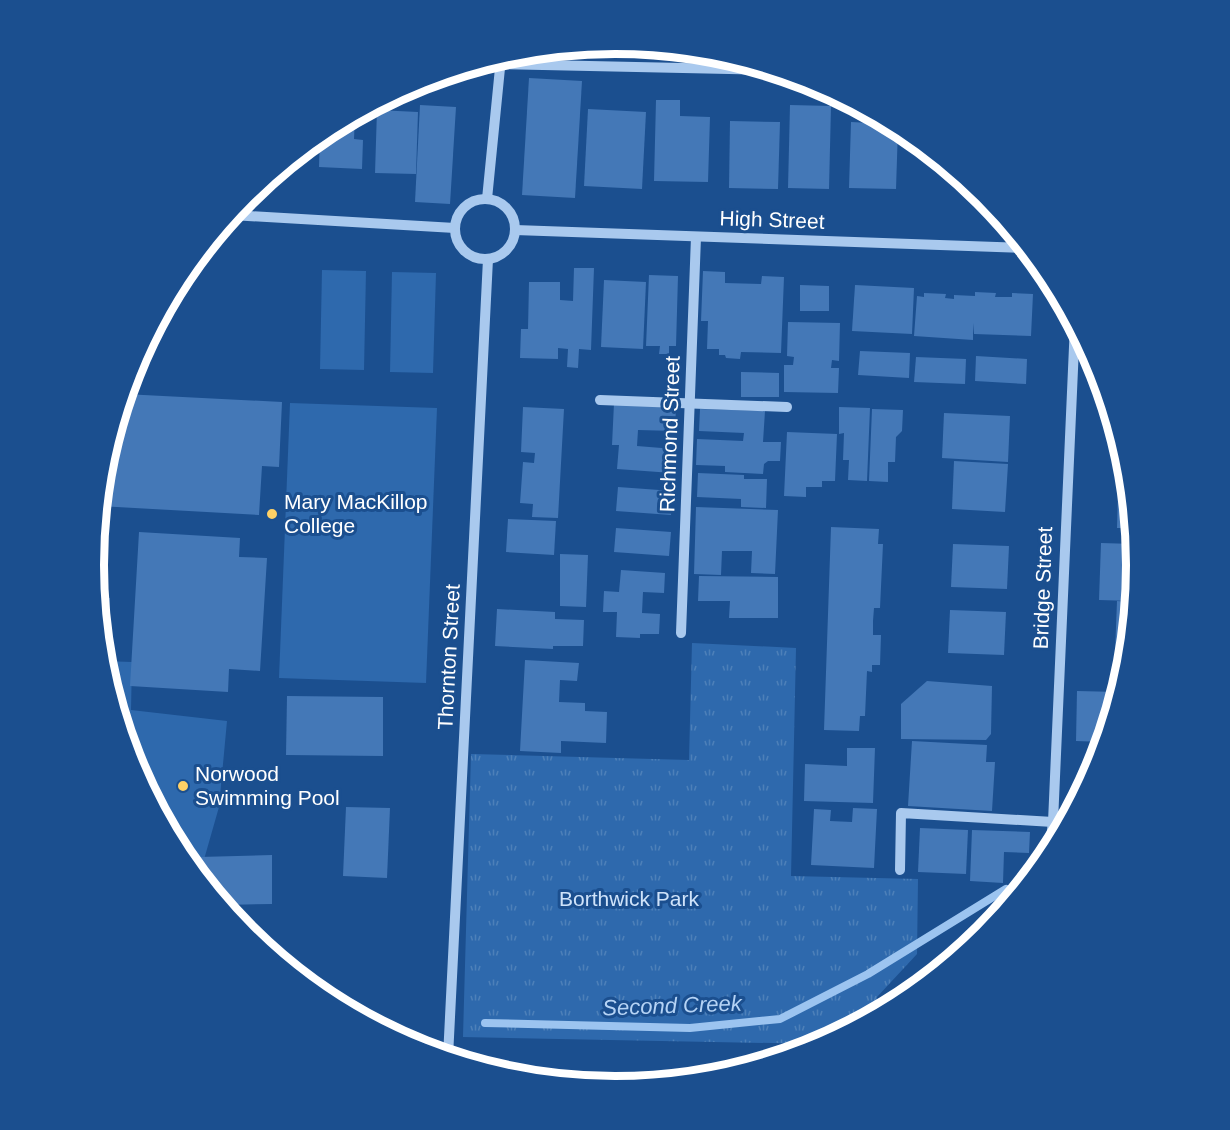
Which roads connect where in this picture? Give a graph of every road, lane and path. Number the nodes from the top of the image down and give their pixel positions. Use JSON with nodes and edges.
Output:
{"nodes":[{"id":1,"x":531,"y":61,"type":"edge"},
{"id":2,"x":500,"y":67,"type":"edge"},
{"id":3,"x":736,"y":69,"type":"edge"},
{"id":4,"x":487,"y":199,"type":"junction"},
{"id":5,"x":243,"y":216,"type":"edge"},
{"id":6,"x":455,"y":228,"type":"junction"},
{"id":7,"x":515,"y":230,"type":"junction"},
{"id":8,"x":696,"y":237,"type":"junction"},
{"id":9,"x":1015,"y":248,"type":"edge"},
{"id":10,"x":488,"y":259,"type":"junction"},
{"id":11,"x":1074,"y":342,"type":"edge"},
{"id":12,"x":600,"y":400,"type":"dead end"},
{"id":13,"x":691,"y":404,"type":"junction"},
{"id":14,"x":787,"y":408,"type":"dead end"},
{"id":15,"x":681,"y":633,"type":"dead end"},
{"id":16,"x":1053,"y":822,"type":"junction"},
{"id":17,"x":1052,"y":830,"type":"edge"},
{"id":18,"x":900,"y":870,"type":"dead end"},
{"id":19,"x":448,"y":1048,"type":"edge"}],
"edges":[{"from":1,"to":3,"type":"street"},
{"from":2,"to":4,"type":"street"},
{"from":4,"to":6,"type":"street"},
{"from":4,"to":7,"type":"street"},
{"from":5,"to":6,"type":"street"},
{"from":6,"to":10,"type":"street"},
{"from":7,"to":8,"type":"street","name":"High Street"},
{"from":7,"to":10,"type":"street"},
{"from":8,"to":9,"type":"street","name":"High Street"},
{"from":8,"to":13,"type":"street","name":"Richmond Street"},
{"from":10,"to":19,"type":"street","name":"Thornton Street"},
{"from":11,"to":16,"type":"street","name":"Bridge Street"},
{"from":12,"to":13,"type":"street"},
{"from":13,"to":14,"type":"street"},
{"from":13,"to":15,"type":"street","name":"Richmond Street"},
{"from":16,"to":17,"type":"street","name":"Bridge Street"},
{"from":16,"to":18,"type":"street"}]}
